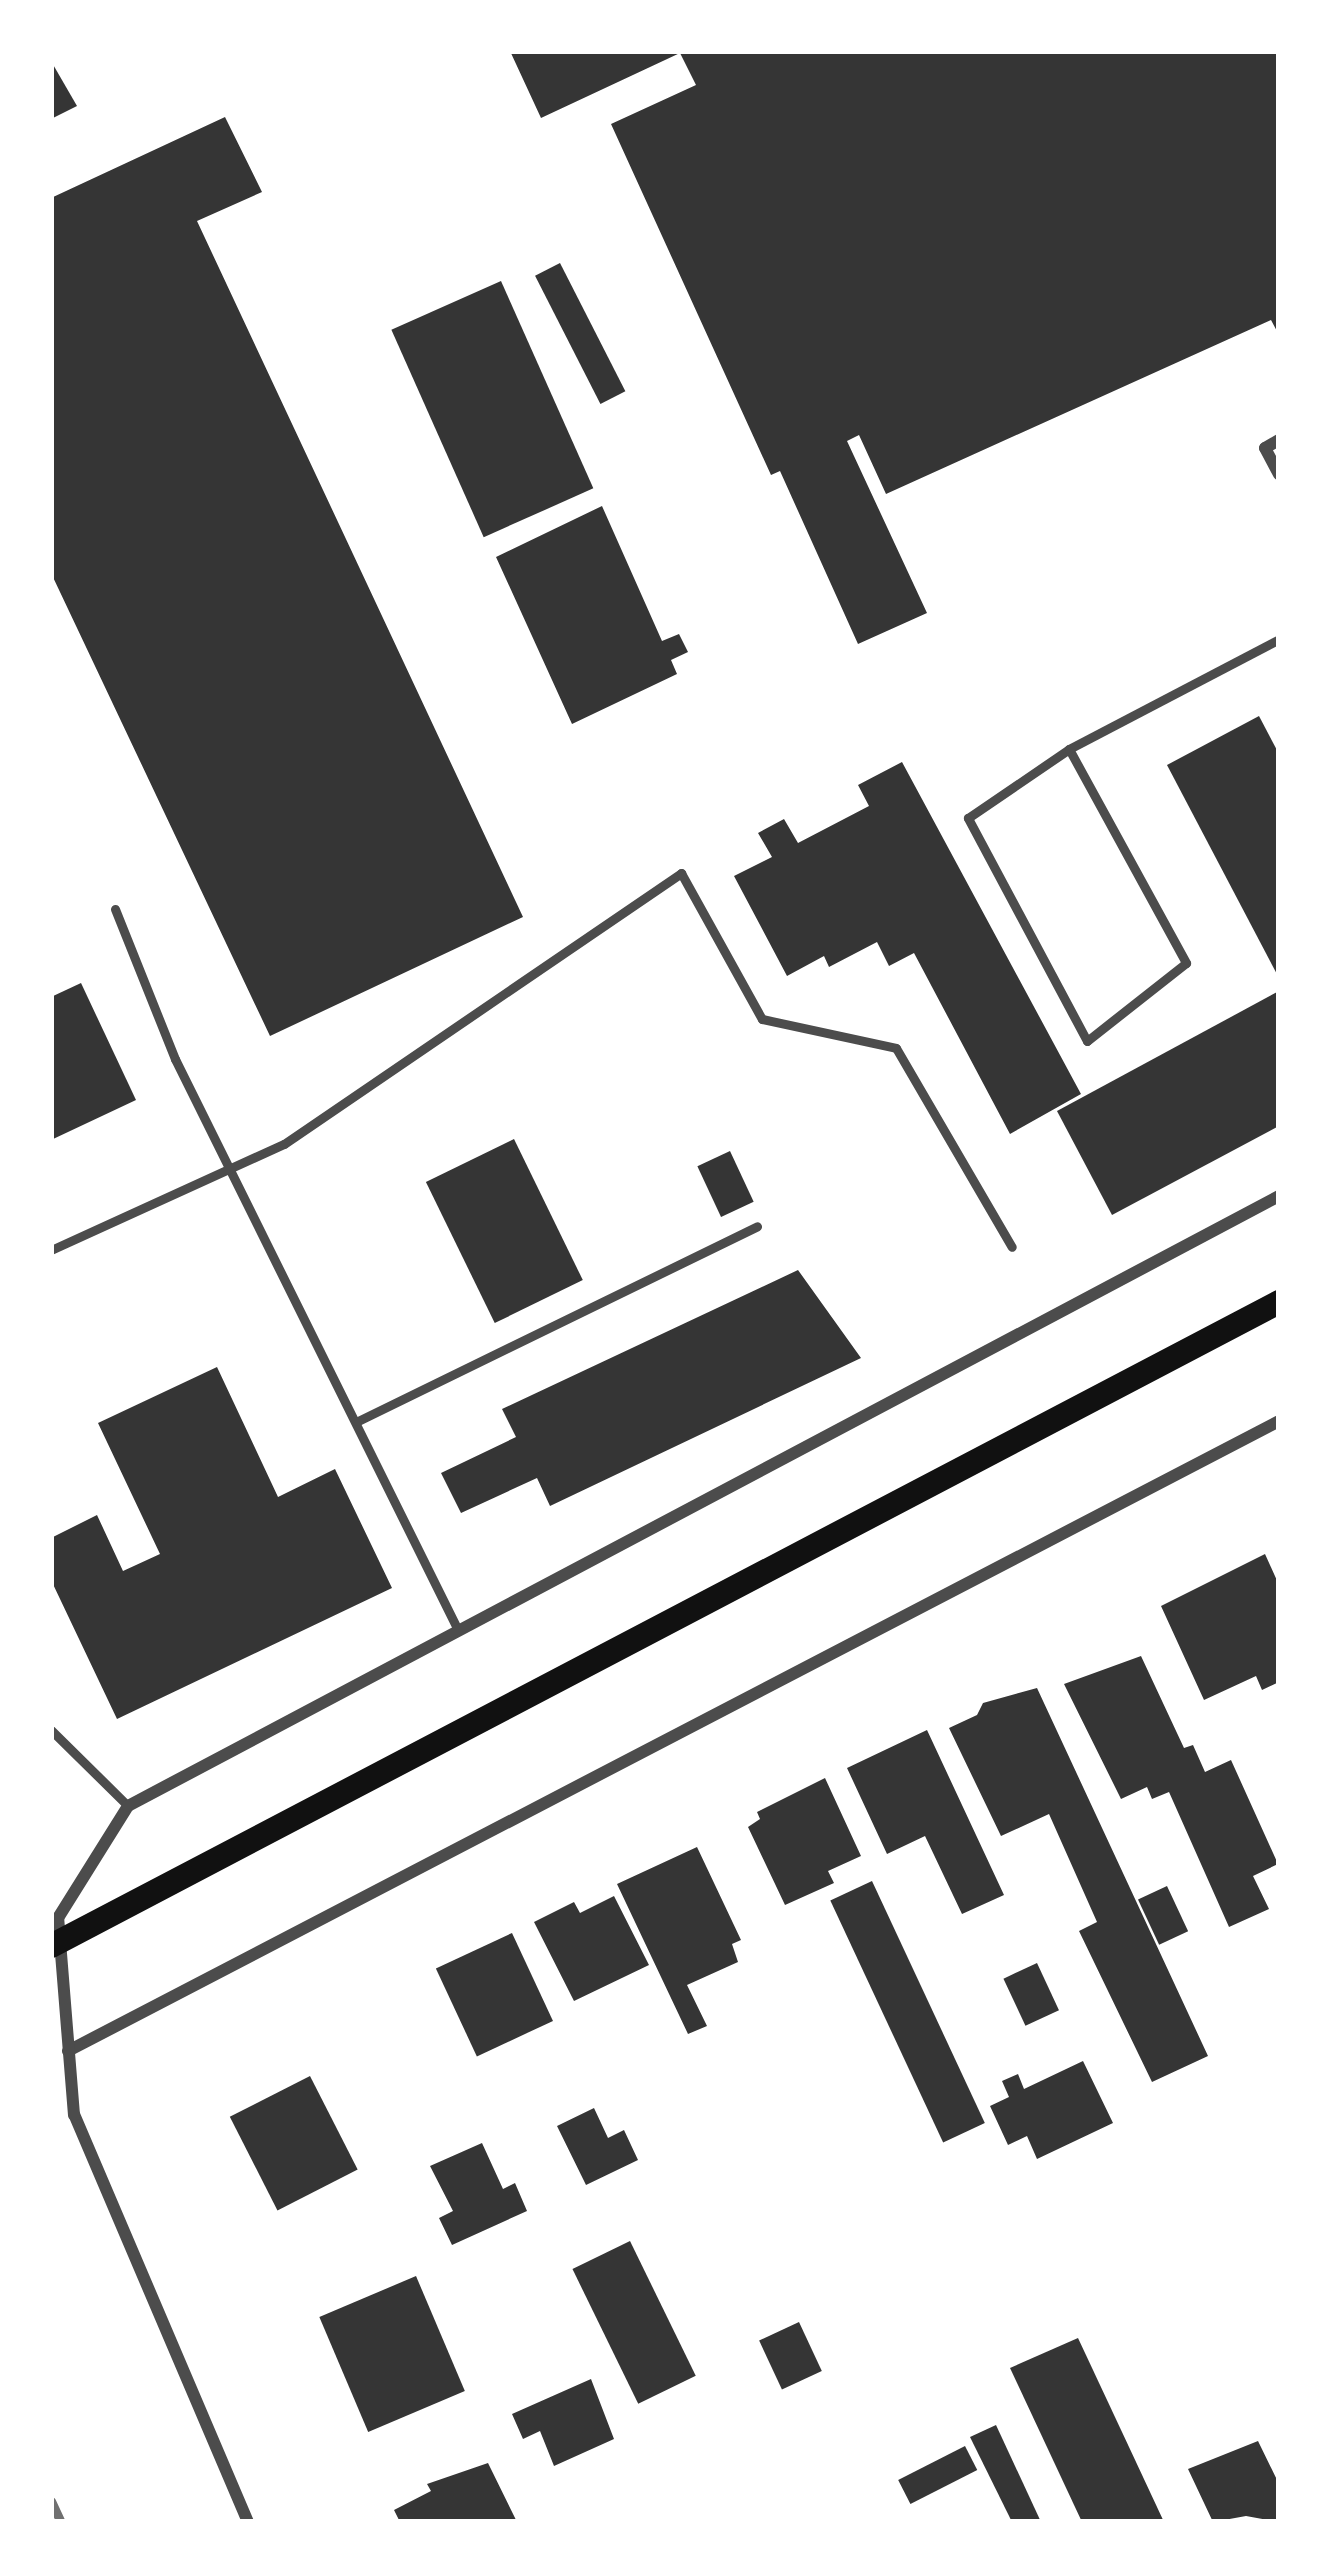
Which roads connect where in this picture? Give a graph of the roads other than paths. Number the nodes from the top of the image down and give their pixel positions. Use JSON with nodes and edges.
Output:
{"nodes":[{"id":1,"x":1279,"y":440,"type":"edge"},
{"id":2,"x":1279,"y":474,"type":"edge"},
{"id":3,"x":1279,"y":639,"type":"edge"},
{"id":4,"x":1069,"y":749,"type":"junction"},
{"id":5,"x":115,"y":909,"type":"dead end"},
{"id":6,"x":232,"y":1168,"type":"junction"},
{"id":7,"x":1279,"y":1196,"type":"edge"},
{"id":8,"x":757,"y":1226,"type":"dead end"},
{"id":9,"x":1012,"y":1247,"type":"dead end"},
{"id":10,"x":51,"y":1250,"type":"edge"},
{"id":11,"x":1279,"y":1302,"type":"edge"},
{"id":12,"x":358,"y":1420,"type":"junction"},
{"id":13,"x":1279,"y":1421,"type":"edge"},
{"id":14,"x":458,"y":1630,"type":"junction"},
{"id":15,"x":51,"y":1730,"type":"edge"},
{"id":16,"x":128,"y":1806,"type":"junction"},
{"id":17,"x":51,"y":1946,"type":"edge"},
{"id":18,"x":68,"y":2051,"type":"junction"},
{"id":19,"x":248,"y":2522,"type":"edge"}],
"edges":[{"from":1,"to":2,"type":"street"},
{"from":3,"to":4,"type":"lane"},
{"from":4,"to":4,"type":"lane"},
{"from":5,"to":6,"type":"lane"},
{"from":6,"to":9,"type":"lane"},
{"from":6,"to":10,"type":"lane"},
{"from":6,"to":12,"type":"lane"},
{"from":7,"to":14,"type":"street"},
{"from":8,"to":12,"type":"lane"},
{"from":11,"to":17,"type":"main road"},
{"from":12,"to":14,"type":"lane"},
{"from":13,"to":18,"type":"street"},
{"from":14,"to":16,"type":"street"},
{"from":15,"to":16,"type":"lane"},
{"from":16,"to":18,"type":"street"},
{"from":18,"to":19,"type":"street"}]}
